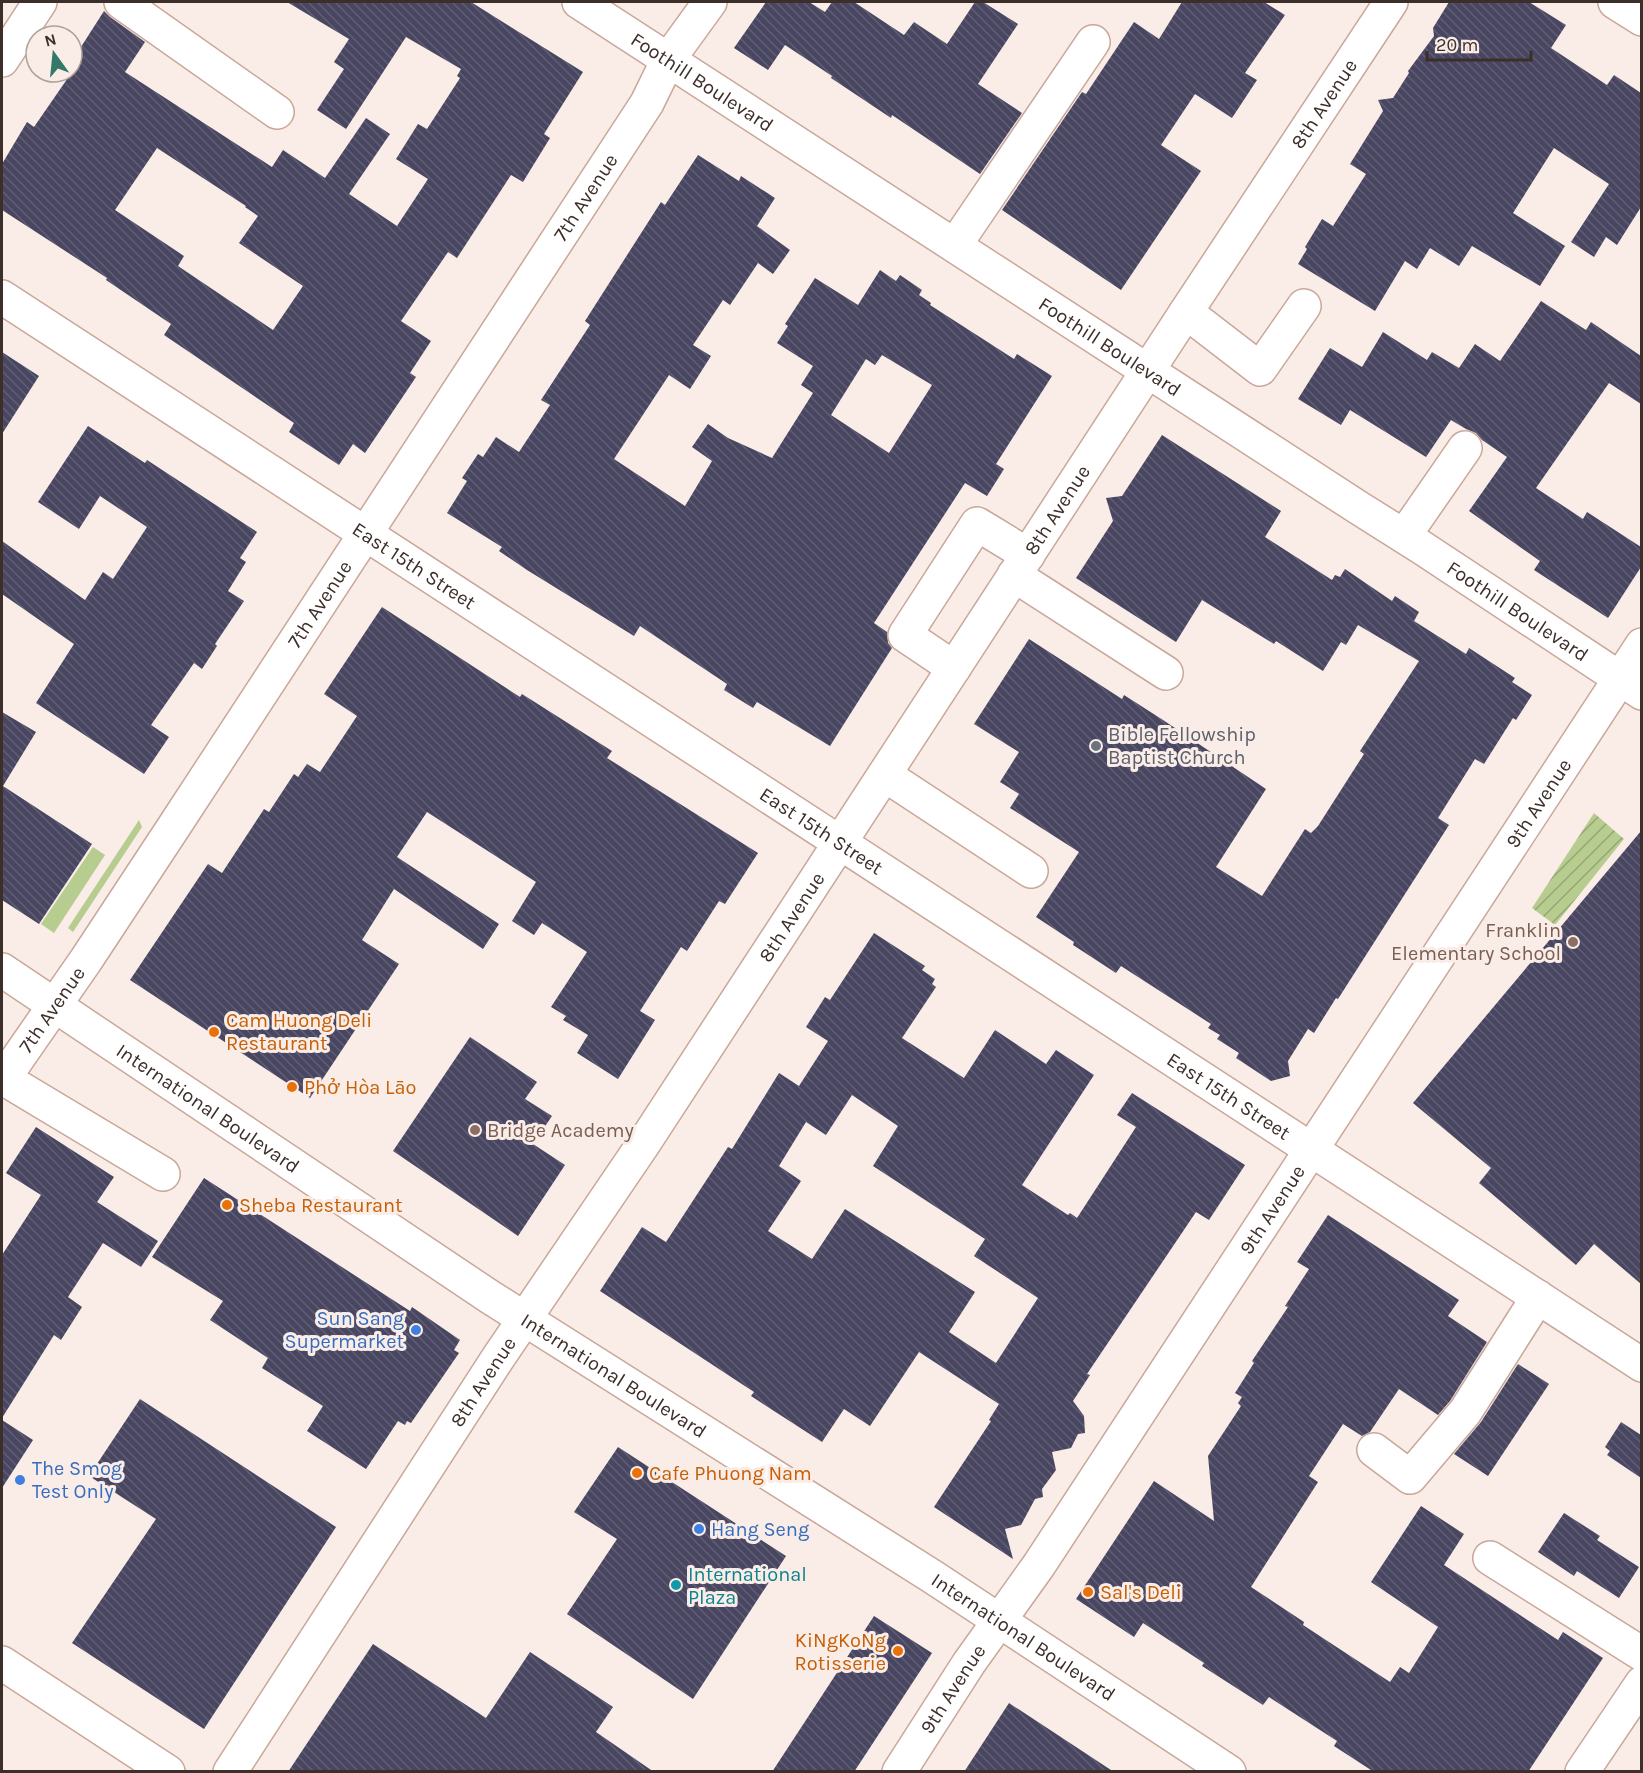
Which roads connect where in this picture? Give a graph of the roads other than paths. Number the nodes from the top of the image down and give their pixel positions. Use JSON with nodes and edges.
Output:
{"nodes":[{"id":1,"x":40,"y":2,"type":"edge"},
{"id":2,"x":122,"y":2,"type":"edge"},
{"id":3,"x":579,"y":2,"type":"edge"},
{"id":4,"x":710,"y":2,"type":"edge"},
{"id":5,"x":1391,"y":2,"type":"edge"},
{"id":6,"x":1615,"y":2,"type":"edge"},
{"id":7,"x":1641,"y":19,"type":"edge"},
{"id":8,"x":1093,"y":42,"type":"dead end"},
{"id":9,"x":2,"y":60,"type":"edge"},
{"id":10,"x":668,"y":60,"type":"junction"},
{"id":11,"x":277,"y":112,"type":"dead end"},
{"id":12,"x":955,"y":245,"type":"junction"},
{"id":13,"x":2,"y":297,"type":"edge"},
{"id":14,"x":1304,"y":306,"type":"dead end"},
{"id":15,"x":1186,"y":312,"type":"junction"},
{"id":16,"x":1148,"y":370,"type":"junction"},
{"id":17,"x":1465,"y":448,"type":"dead end"},
{"id":18,"x":366,"y":535,"type":"junction"},
{"id":19,"x":1404,"y":536,"type":"junction"},
{"id":20,"x":1021,"y":565,"type":"junction"},
{"id":21,"x":1641,"y":645,"type":"edge"},
{"id":22,"x":954,"y":668,"type":"junction"},
{"id":23,"x":1166,"y":673,"type":"dead end"},
{"id":24,"x":1631,"y":686,"type":"edge"},
{"id":25,"x":885,"y":775,"type":"junction"},
{"id":26,"x":841,"y":842,"type":"junction"},
{"id":27,"x":1031,"y":871,"type":"dead end"},
{"id":28,"x":2,"y":970,"type":"edge"},
{"id":29,"x":54,"y":1004,"type":"junction"},
{"id":30,"x":2,"y":1080,"type":"edge"},
{"id":31,"x":1311,"y":1150,"type":"junction"},
{"id":32,"x":164,"y":1174,"type":"dead end"},
{"id":33,"x":1538,"y":1297,"type":"junction"},
{"id":34,"x":525,"y":1320,"type":"junction"},
{"id":35,"x":1641,"y":1365,"type":"edge"},
{"id":36,"x":1374,"y":1450,"type":"dead end"},
{"id":37,"x":1490,"y":1558,"type":"dead end"},
{"id":38,"x":1000,"y":1621,"type":"junction"},
{"id":39,"x":1641,"y":1654,"type":"edge"},
{"id":40,"x":2,"y":1663,"type":"edge"},
{"id":41,"x":1641,"y":1683,"type":"edge"},
{"id":42,"x":168,"y":1772,"type":"edge"},
{"id":43,"x":230,"y":1772,"type":"edge"},
{"id":44,"x":899,"y":1772,"type":"edge"},
{"id":45,"x":1229,"y":1772,"type":"edge"},
{"id":46,"x":1582,"y":1772,"type":"edge"}],
"edges":[{"from":1,"to":9,"type":"street"},
{"from":2,"to":11,"type":"street"},
{"from":3,"to":10,"type":"street","name":"Foothill Boulevard"},
{"from":4,"to":10,"type":"street","name":"7th Avenue"},
{"from":5,"to":15,"type":"street","name":"8th Avenue"},
{"from":6,"to":7,"type":"street"},
{"from":8,"to":12,"type":"street"},
{"from":10,"to":12,"type":"street","name":"Foothill Boulevard"},
{"from":10,"to":18,"type":"street","name":"7th Avenue"},
{"from":12,"to":16,"type":"street","name":"Foothill Boulevard"},
{"from":13,"to":18,"type":"street","name":"East 15th Street"},
{"from":14,"to":15,"type":"street"},
{"from":15,"to":16,"type":"street","name":"8th Avenue"},
{"from":16,"to":19,"type":"street","name":"Foothill Boulevard"},
{"from":16,"to":20,"type":"street","name":"8th Avenue"},
{"from":17,"to":19,"type":"street"},
{"from":18,"to":26,"type":"street","name":"East 15th Street"},
{"from":18,"to":29,"type":"street","name":"7th Avenue"},
{"from":19,"to":24,"type":"street","name":"Foothill Boulevard"},
{"from":20,"to":22,"type":"street","name":"8th Avenue"},
{"from":20,"to":22,"type":"street"},
{"from":20,"to":23,"type":"street"},
{"from":21,"to":24,"type":"street","name":"9th Avenue"},
{"from":22,"to":25,"type":"street","name":"8th Avenue"},
{"from":24,"to":31,"type":"street","name":"9th Avenue"},
{"from":25,"to":26,"type":"street","name":"8th Avenue"},
{"from":25,"to":27,"type":"street"},
{"from":26,"to":31,"type":"street","name":"East 15th Street"},
{"from":26,"to":34,"type":"street","name":"8th Avenue"},
{"from":28,"to":29,"type":"street","name":"International Boulevard"},
{"from":29,"to":30,"type":"street","name":"7th Avenue"},
{"from":29,"to":34,"type":"street","name":"International Boulevard"},
{"from":30,"to":32,"type":"street"},
{"from":31,"to":33,"type":"street","name":"East 15th Street"},
{"from":31,"to":38,"type":"street","name":"9th Avenue"},
{"from":33,"to":35,"type":"street","name":"East 15th Street"},
{"from":33,"to":36,"type":"street"},
{"from":34,"to":38,"type":"street","name":"International Boulevard"},
{"from":34,"to":43,"type":"street","name":"8th Avenue"},
{"from":37,"to":39,"type":"street"},
{"from":38,"to":44,"type":"street","name":"9th Avenue"},
{"from":38,"to":45,"type":"street","name":"International Boulevard"},
{"from":40,"to":42,"type":"street"},
{"from":41,"to":46,"type":"street"}]}
